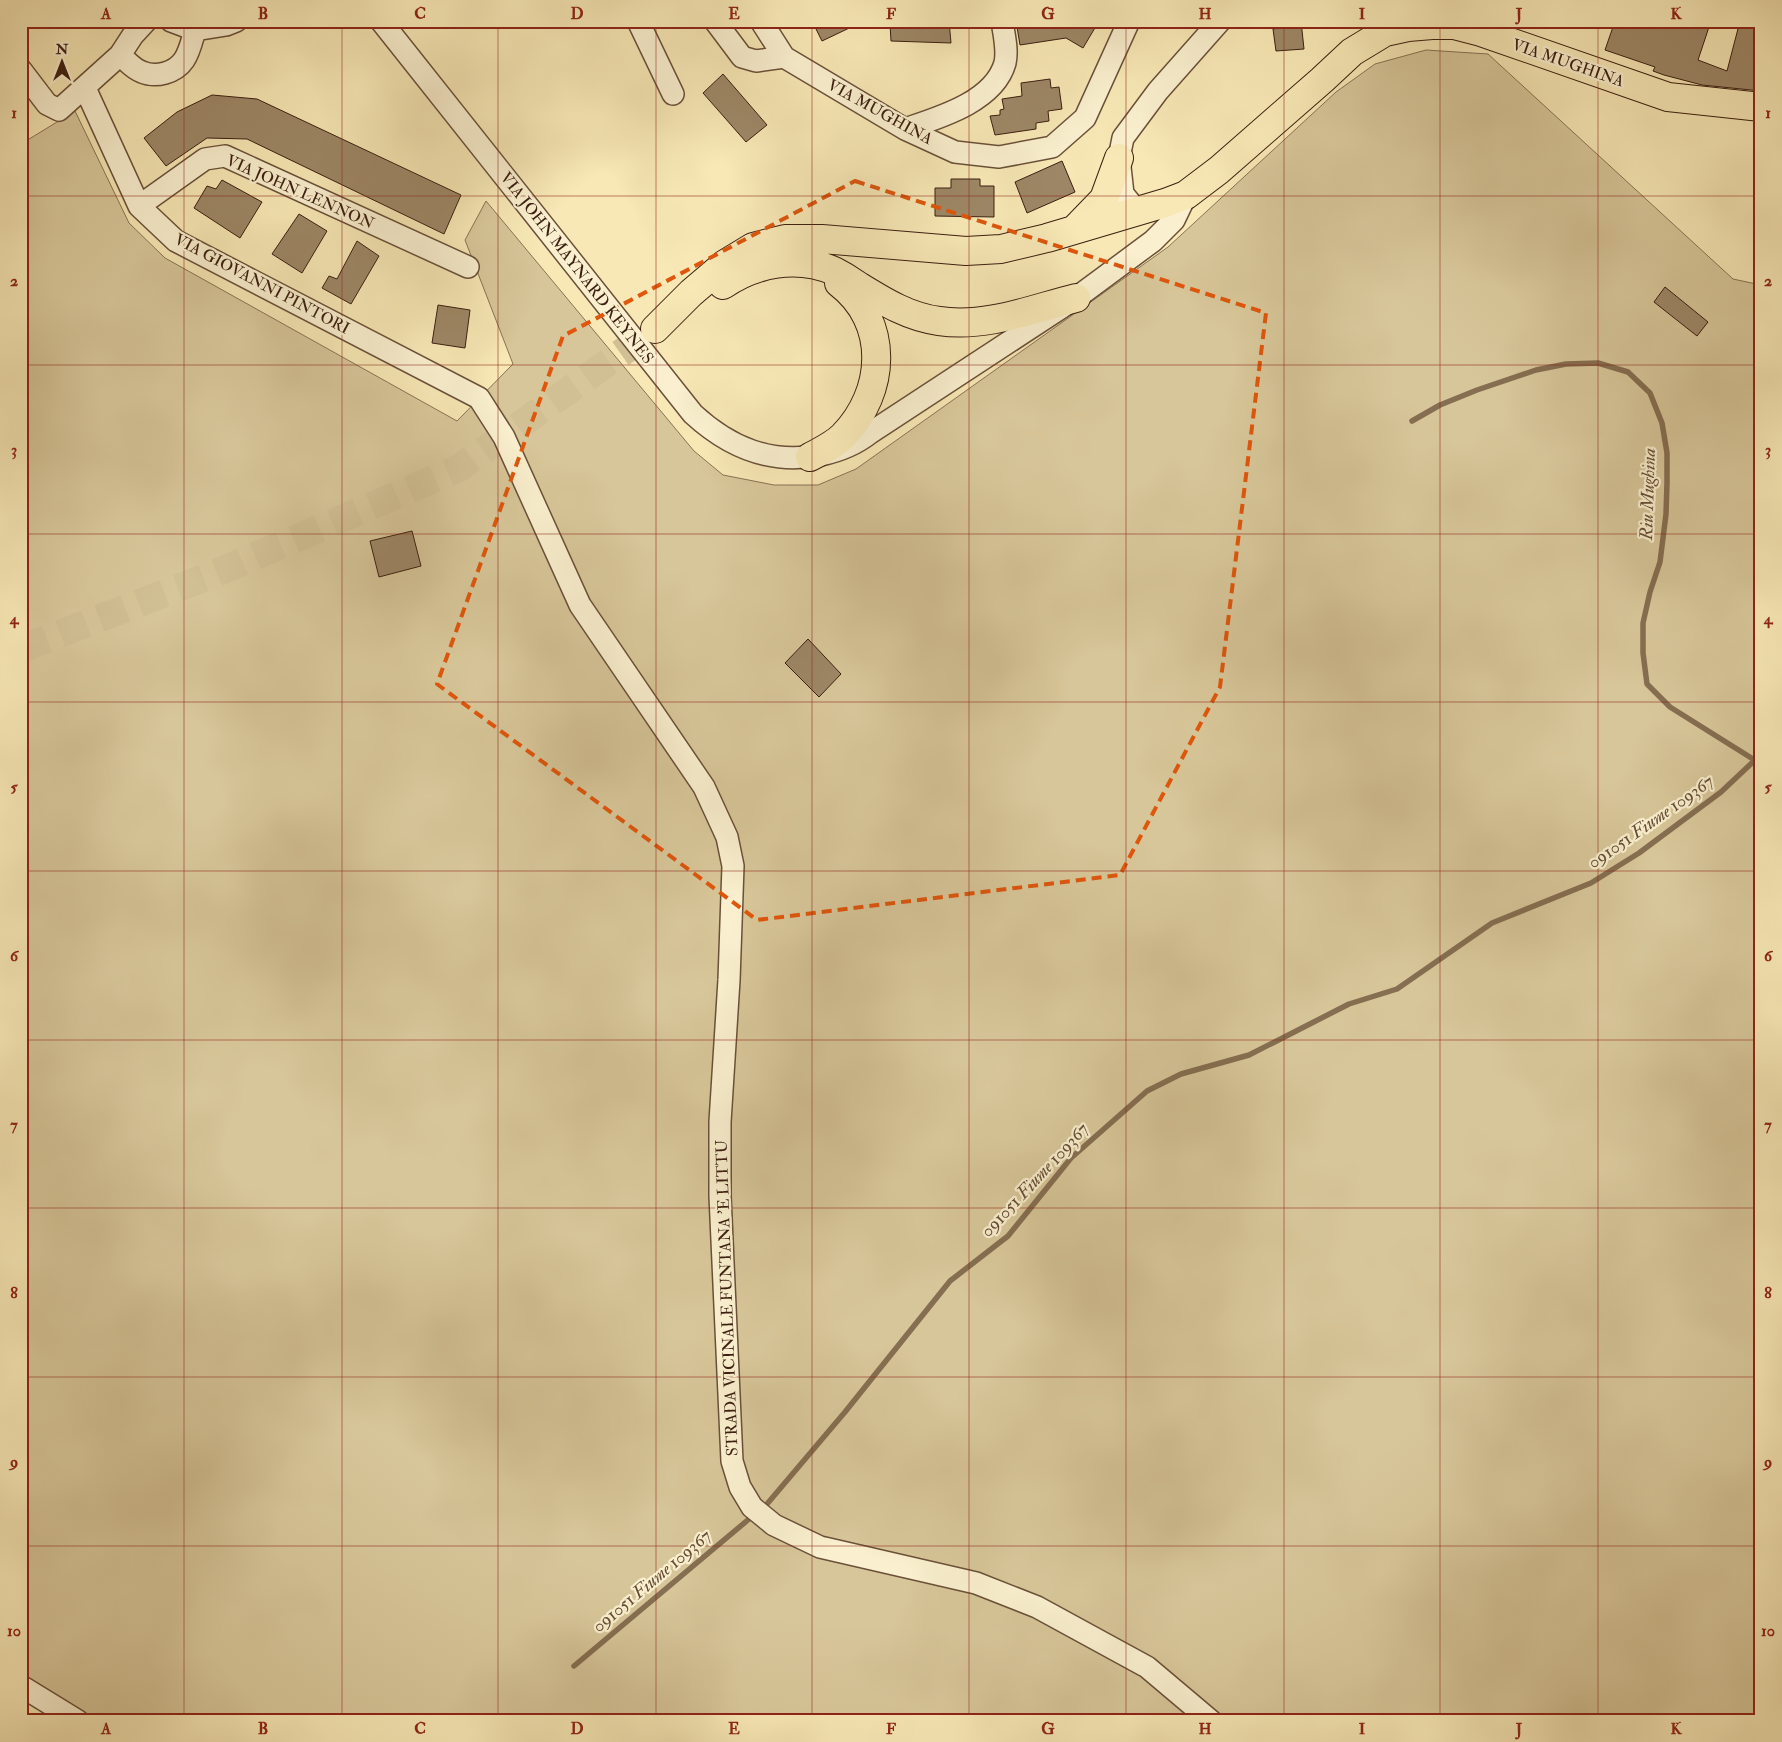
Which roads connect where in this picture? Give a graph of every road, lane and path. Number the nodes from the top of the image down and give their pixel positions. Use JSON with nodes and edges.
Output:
{"nodes":[{"id":1,"x":146,"y":21,"type":"edge"},
{"id":2,"x":171,"y":21,"type":"edge"},
{"id":3,"x":236,"y":21,"type":"edge"},
{"id":4,"x":381,"y":21,"type":"edge"},
{"id":5,"x":638,"y":21,"type":"edge"},
{"id":6,"x":715,"y":21,"type":"edge"},
{"id":7,"x":761,"y":21,"type":"edge"},
{"id":8,"x":1002,"y":21,"type":"edge"},
{"id":9,"x":1129,"y":21,"type":"edge"},
{"id":10,"x":1220,"y":21,"type":"edge"},
{"id":11,"x":194,"y":30,"type":"junction"},
{"id":12,"x":120,"y":55,"type":"junction"},
{"id":13,"x":784,"y":56,"type":"junction"},
{"id":14,"x":21,"y":70,"type":"edge"},
{"id":15,"x":85,"y":88,"type":"junction"},
{"id":16,"x":673,"y":94,"type":"dead end"},
{"id":17,"x":1761,"y":107,"type":"edge"},
{"id":18,"x":905,"y":129,"type":"junction"},
{"id":19,"x":1119,"y":158,"type":"junction"},
{"id":20,"x":1186,"y":195,"type":"junction"},
{"id":21,"x":139,"y":206,"type":"junction"},
{"id":22,"x":1137,"y":211,"type":"junction"},
{"id":23,"x":1075,"y":229,"type":"junction"},
{"id":24,"x":787,"y":262,"type":"junction"},
{"id":25,"x":468,"y":267,"type":"dead end"},
{"id":26,"x":1076,"y":298,"type":"junction"},
{"id":27,"x":479,"y":398,"type":"joint"},
{"id":28,"x":810,"y":457,"type":"junction"},
{"id":29,"x":21,"y":1686,"type":"edge"},
{"id":30,"x":78,"y":1721,"type":"edge"},
{"id":31,"x":1210,"y":1721,"type":"edge"}],
"edges":[{"from":1,"to":12,"type":"street"},
{"from":2,"to":11,"type":"street"},
{"from":3,"to":11,"type":"street"},
{"from":4,"to":28,"type":"street","name":"VIA JOHN MAYNARD KEYNES"},
{"from":5,"to":16,"type":"street"},
{"from":6,"to":13,"type":"street"},
{"from":7,"to":13,"type":"street","name":"VIA MUGHINA"},
{"from":8,"to":18,"type":"street"},
{"from":9,"to":18,"type":"street","name":"VIA MUGHINA"},
{"from":10,"to":19,"type":"street"},
{"from":11,"to":12,"type":"street"},
{"from":12,"to":15,"type":"street"},
{"from":13,"to":18,"type":"street","name":"VIA MUGHINA"},
{"from":14,"to":15,"type":"street"},
{"from":15,"to":21,"type":"street","name":"VIA GIOVANNI PINTORI"},
{"from":17,"to":20,"type":"main road","name":"VIA MUGHINA"},
{"from":19,"to":22,"type":"street"},
{"from":19,"to":23,"type":"main road"},
{"from":20,"to":22,"type":"main road","name":"VIA MUGHINA"},
{"from":20,"to":26,"type":"street","name":"VIA JOHN MAYNARD KEYNES"},
{"from":21,"to":25,"type":"street","name":"VIA JOHN LENNON"},
{"from":21,"to":27,"type":"street","name":"VIA GIOVANNI PINTORI"},
{"from":22,"to":23,"type":"main road","name":"VIA MUGHINA"},
{"from":23,"to":24,"type":"main road","name":"VIA MUGHINA"},
{"from":24,"to":26,"type":"main road"},
{"from":24,"to":28,"type":"main road"},
{"from":26,"to":28,"type":"street","name":"VIA JOHN MAYNARD KEYNES"},
{"from":27,"to":31,"type":"street","name":"STRADA VICINALE FUNTANA 'E LITTU"},
{"from":29,"to":30,"type":"street"}]}
